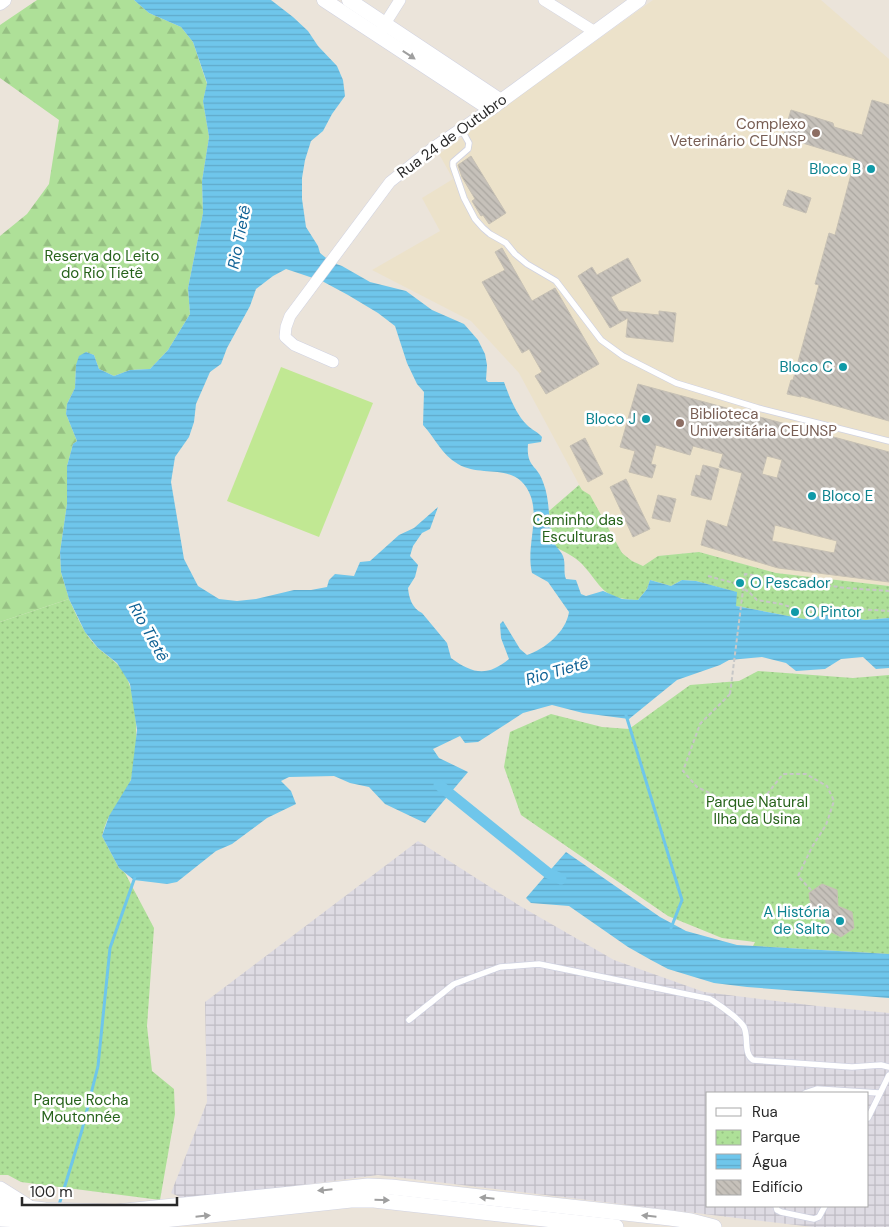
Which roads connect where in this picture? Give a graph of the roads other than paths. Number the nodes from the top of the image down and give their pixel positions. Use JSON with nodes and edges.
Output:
{"nodes":[{"id":1,"x":324,"y":0,"type":"edge"},
{"id":2,"x":349,"y":0,"type":"edge"},
{"id":3,"x":400,"y":0,"type":"edge"},
{"id":4,"x":544,"y":0,"type":"edge"},
{"id":5,"x":640,"y":0,"type":"edge"},
{"id":6,"x":381,"y":30,"type":"junction"},
{"id":7,"x":595,"y":32,"type":"junction"},
{"id":8,"x":495,"y":105,"type":"junction"},
{"id":9,"x":461,"y":128,"type":"junction"},
{"id":10,"x":333,"y":362,"type":"dead end"},
{"id":11,"x":889,"y":441,"type":"edge"},
{"id":12,"x":410,"y":1020,"type":"dead end"},
{"id":13,"x":889,"y":1067,"type":"edge"},
{"id":14,"x":889,"y":1075,"type":"edge"},
{"id":15,"x":808,"y":1092,"type":"edge"},
{"id":16,"x":864,"y":1092,"type":"edge"},
{"id":17,"x":869,"y":1092,"type":"edge"},
{"id":18,"x":879,"y":1093,"type":"junction"},
{"id":19,"x":869,"y":1115,"type":"edge"},
{"id":20,"x":0,"y":1189,"type":"edge"},
{"id":21,"x":0,"y":1205,"type":"edge"},
{"id":22,"x":776,"y":1207,"type":"edge"},
{"id":23,"x":825,"y":1207,"type":"edge"},
{"id":24,"x":31,"y":1209,"type":"junction"},
{"id":25,"x":158,"y":1214,"type":"junction"},
{"id":26,"x":0,"y":1219,"type":"edge"},
{"id":27,"x":616,"y":1227,"type":"edge"},
{"id":28,"x":714,"y":1227,"type":"edge"}],
"edges":[{"from":1,"to":6,"type":"street"},
{"from":2,"to":6,"type":"street"},
{"from":3,"to":6,"type":"street"},
{"from":4,"to":7,"type":"street"},
{"from":5,"to":7,"type":"street","name":"Rua 24 de Outubro"},
{"from":6,"to":8,"type":"street"},
{"from":7,"to":8,"type":"street","name":"Rua 24 de Outubro"},
{"from":8,"to":9,"type":"street","name":"Rua 24 de Outubro"},
{"from":9,"to":10,"type":"street","name":"Rua 24 de Outubro"},
{"from":9,"to":11,"type":"lane"},
{"from":12,"to":13,"type":"lane"},
{"from":14,"to":18,"type":"lane"},
{"from":15,"to":16,"type":"lane"},
{"from":17,"to":18,"type":"lane"},
{"from":18,"to":19,"type":"lane"},
{"from":20,"to":24,"type":"main road"},
{"from":21,"to":24,"type":"main road"},
{"from":22,"to":23,"type":"lane"},
{"from":24,"to":25,"type":"main road"},
{"from":25,"to":26,"type":"main road"},
{"from":25,"to":27,"type":"main road","one_way":true},
{"from":28,"to":25,"type":"main road","one_way":true}]}
